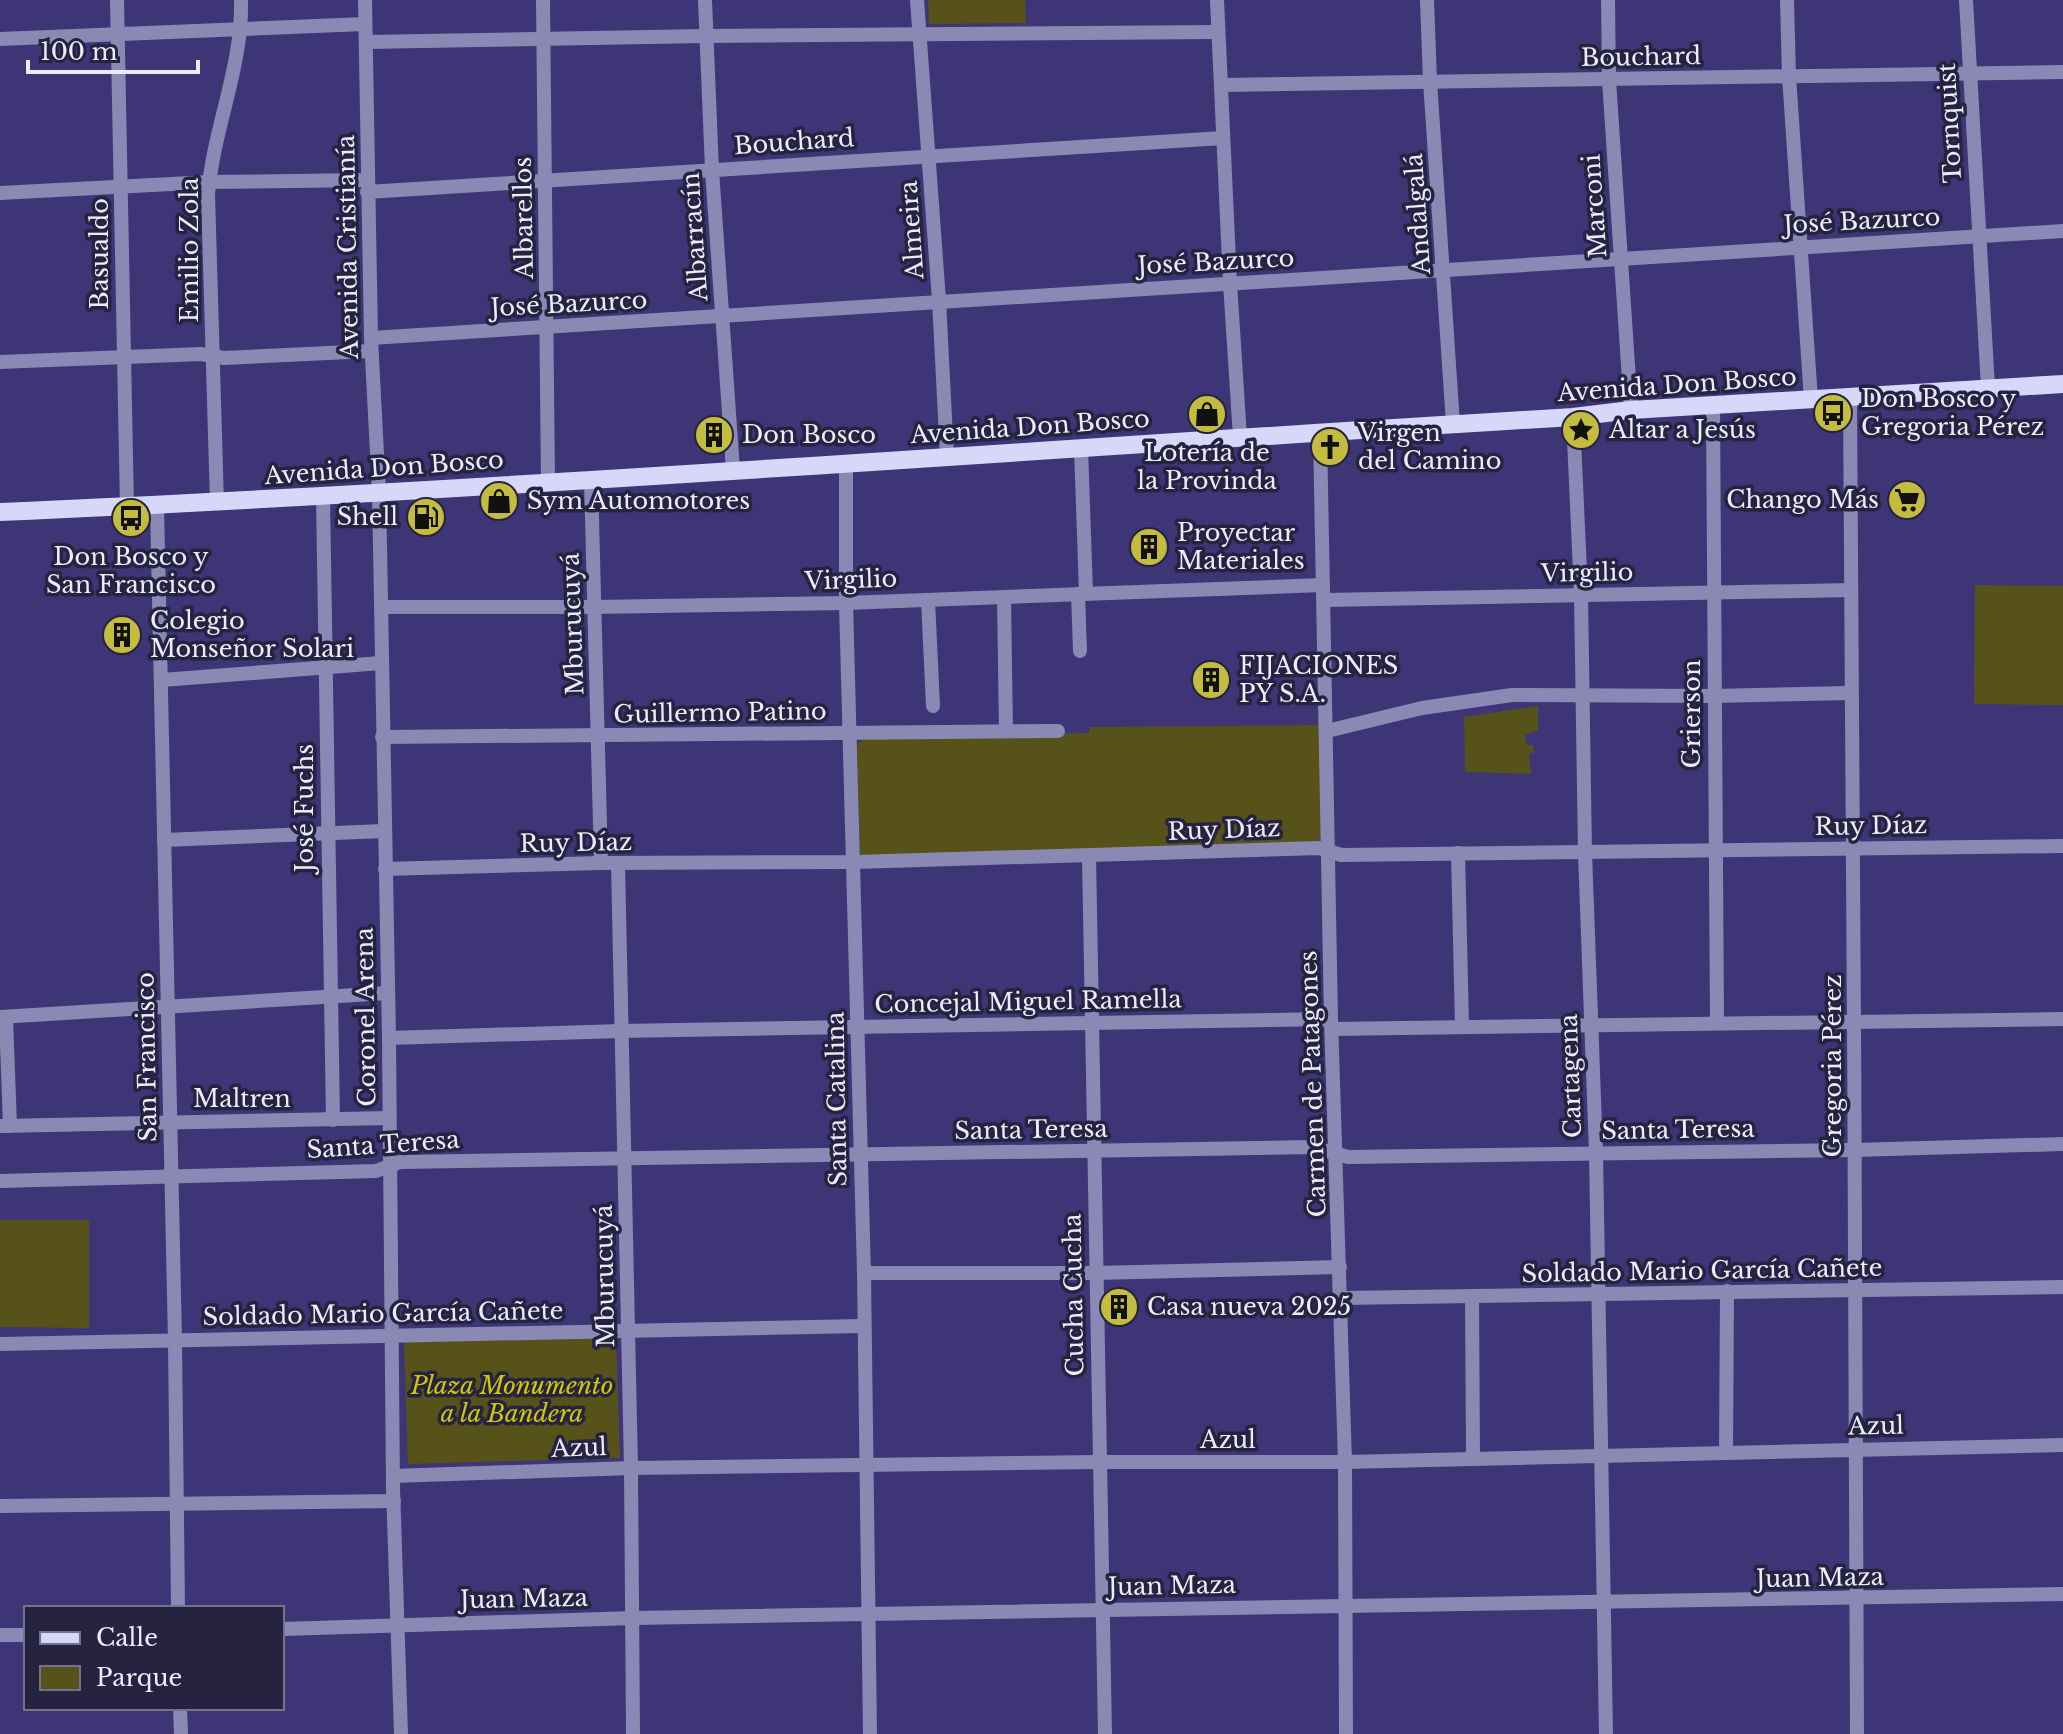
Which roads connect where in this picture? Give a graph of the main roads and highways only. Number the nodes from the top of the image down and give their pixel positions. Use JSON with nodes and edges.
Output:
{"nodes":[{"id":1,"x":2063,"y":384,"type":"edge"},
{"id":2,"x":0,"y":512,"type":"edge"}],
"edges":[{"from":1,"to":2,"type":"main road","name":"Avenida Don Bosco"}]}
